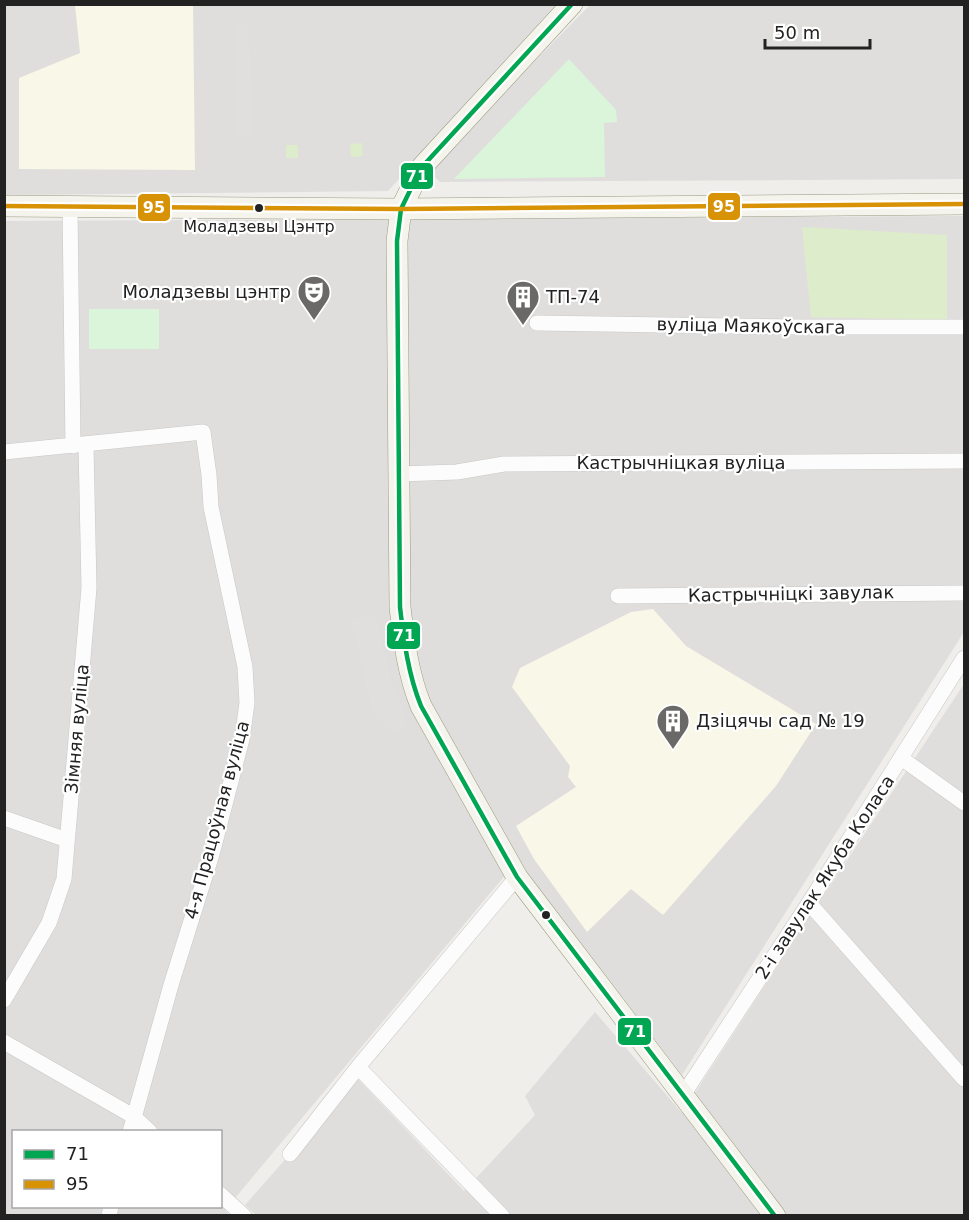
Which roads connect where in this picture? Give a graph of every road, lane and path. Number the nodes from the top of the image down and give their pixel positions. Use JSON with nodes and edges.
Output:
{"nodes":[{"id":1,"x":572,"y":4,"type":"edge"},
{"id":2,"x":964,"y":204,"type":"edge"},
{"id":3,"x":4,"y":206,"type":"edge"},
{"id":4,"x":70,"y":207,"type":"junction"},
{"id":5,"x":401,"y":209,"type":"junction"},
{"id":6,"x":537,"y":323,"type":"dead end"},
{"id":7,"x":964,"y":327,"type":"edge"},
{"id":8,"x":80,"y":445,"type":"junction"},
{"id":9,"x":4,"y":452,"type":"edge"},
{"id":10,"x":964,"y":461,"type":"edge"},
{"id":11,"x":399,"y":474,"type":"junction"},
{"id":12,"x":964,"y":593,"type":"edge"},
{"id":13,"x":618,"y":596,"type":"dead end"},
{"id":14,"x":964,"y":658,"type":"edge"},
{"id":15,"x":901,"y":758,"type":"junction"},
{"id":16,"x":964,"y":803,"type":"edge"},
{"id":17,"x":4,"y":818,"type":"edge"},
{"id":18,"x":67,"y":840,"type":"junction"},
{"id":19,"x":518,"y":877,"type":"junction"},
{"id":20,"x":809,"y":903,"type":"junction"},
{"id":21,"x":4,"y":1000,"type":"edge"},
{"id":22,"x":4,"y":1042,"type":"edge"},
{"id":23,"x":358,"y":1067,"type":"junction"},
{"id":24,"x":964,"y":1079,"type":"edge"},
{"id":25,"x":684,"y":1095,"type":"junction"},
{"id":26,"x":131,"y":1124,"type":"edge"},
{"id":27,"x":147,"y":1130,"type":"edge"},
{"id":28,"x":290,"y":1154,"type":"dead end"},
{"id":29,"x":222,"y":1196,"type":"edge"},
{"id":30,"x":244,"y":1215,"type":"edge"},
{"id":31,"x":502,"y":1215,"type":"edge"},
{"id":32,"x":775,"y":1215,"type":"edge"}],
"edges":[{"from":1,"to":5,"type":"main road"},
{"from":2,"to":5,"type":"main road"},
{"from":3,"to":4,"type":"main road"},
{"from":4,"to":5,"type":"main road"},
{"from":4,"to":8,"type":"street","name":"Зімняя вуліца"},
{"from":5,"to":11,"type":"main road"},
{"from":6,"to":7,"type":"street","name":"вуліца Маякоўскага"},
{"from":8,"to":9,"type":"street"},
{"from":8,"to":18,"type":"street","name":"Зімняя вуліца"},
{"from":8,"to":26,"type":"street","name":"4-я Працоўная вуліца"},
{"from":10,"to":11,"type":"street","name":"Кастрычніцкая вуліца"},
{"from":11,"to":19,"type":"main road"},
{"from":12,"to":13,"type":"street","name":"Кастрычніцкі завулак"},
{"from":14,"to":15,"type":"street","name":"2-і завулак Якуба Коласа"},
{"from":15,"to":16,"type":"street"},
{"from":15,"to":20,"type":"street","name":"2-і завулак Якуба Коласа"},
{"from":17,"to":18,"type":"street"},
{"from":18,"to":21,"type":"street","name":"Зімняя вуліца"},
{"from":19,"to":23,"type":"street"},
{"from":19,"to":25,"type":"main road"},
{"from":20,"to":24,"type":"street"},
{"from":20,"to":25,"type":"street","name":"2-і завулак Якуба Коласа"},
{"from":22,"to":26,"type":"street"},
{"from":23,"to":28,"type":"street"},
{"from":23,"to":31,"type":"street"},
{"from":25,"to":32,"type":"main road"},
{"from":26,"to":27,"type":"street"},
{"from":29,"to":30,"type":"street"}]}
